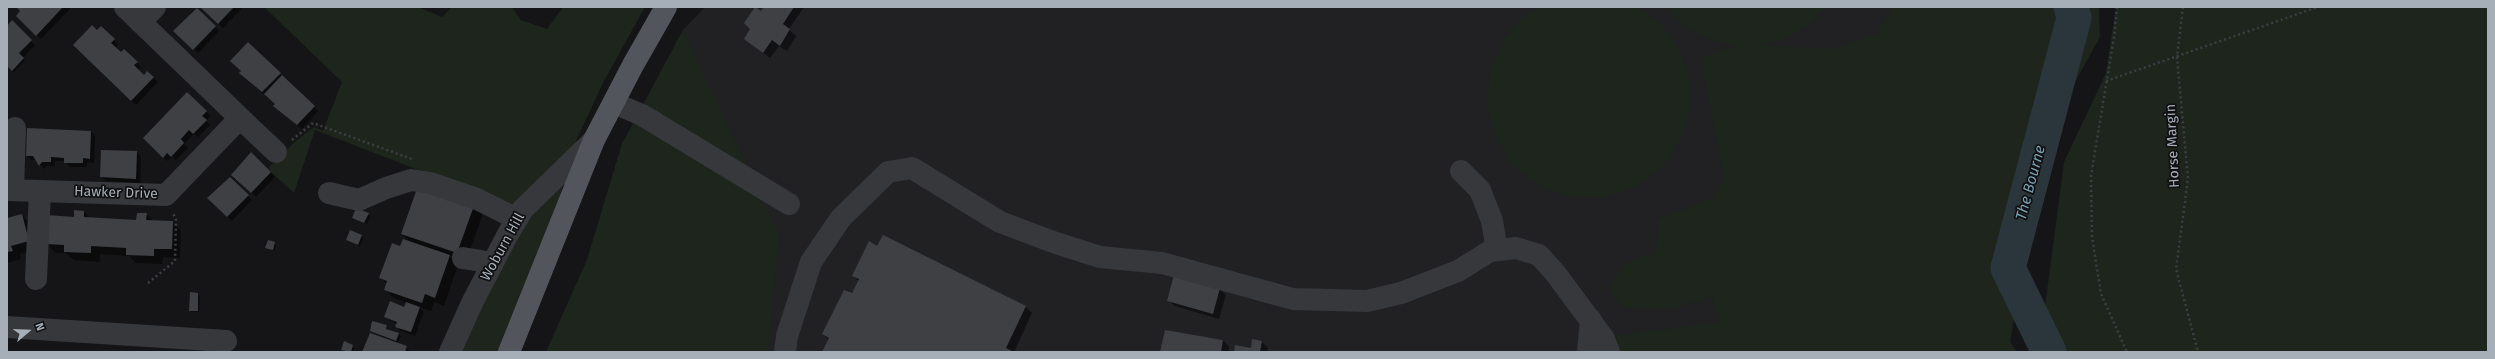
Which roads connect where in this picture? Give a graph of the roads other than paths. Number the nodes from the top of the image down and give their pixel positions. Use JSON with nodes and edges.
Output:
{"nodes":[{"id":1,"x":666,"y":7,"type":"edge"},
{"id":2,"x":140,"y":12,"type":"edge"},
{"id":3,"x":614,"y":103,"type":"junction"},
{"id":4,"x":240,"y":118,"type":"junction"},
{"id":5,"x":15,"y":128,"type":"dead end"},
{"id":6,"x":594,"y":140,"type":"junction"},
{"id":7,"x":276,"y":152,"type":"dead end"},
{"id":8,"x":1461,"y":170,"type":"dead end"},
{"id":9,"x":10,"y":190,"type":"edge"},
{"id":10,"x":40,"y":191,"type":"junction"},
{"id":11,"x":329,"y":193,"type":"dead end"},
{"id":12,"x":788,"y":204,"type":"dead end"},
{"id":13,"x":517,"y":219,"type":"junction"},
{"id":14,"x":1497,"y":250,"type":"junction"},
{"id":15,"x":462,"y":259,"type":"dead end"},
{"id":16,"x":493,"y":263,"type":"junction"},
{"id":17,"x":36,"y":279,"type":"dead end"},
{"id":18,"x":1591,"y":320,"type":"junction"},
{"id":19,"x":7,"y":326,"type":"edge"},
{"id":20,"x":226,"y":341,"type":"dead end"},
{"id":21,"x":450,"y":352,"type":"edge"},
{"id":22,"x":509,"y":352,"type":"edge"},
{"id":23,"x":785,"y":352,"type":"edge"},
{"id":24,"x":1588,"y":352,"type":"edge"},
{"id":25,"x":1609,"y":352,"type":"edge"}],
"edges":[{"from":1,"to":3,"type":"main road","name":"Woburn Hill"},
{"from":2,"to":4,"type":"street"},
{"from":3,"to":6,"type":"main road","name":"Woburn Hill"},
{"from":3,"to":12,"type":"street"},
{"from":4,"to":7,"type":"street"},
{"from":4,"to":10,"type":"street","name":"Hawker Drive"},
{"from":5,"to":9,"type":"street"},
{"from":6,"to":13,"type":"street","name":"Woburn Hill"},
{"from":6,"to":22,"type":"main road","name":"Woburn Hill"},
{"from":8,"to":14,"type":"street"},
{"from":9,"to":10,"type":"street","name":"Hawker Drive"},
{"from":10,"to":17,"type":"street"},
{"from":11,"to":13,"type":"street"},
{"from":13,"to":16,"type":"street","name":"Woburn Hill"},
{"from":14,"to":18,"type":"street"},
{"from":14,"to":23,"type":"street"},
{"from":15,"to":16,"type":"street"},
{"from":16,"to":21,"type":"street","name":"Woburn Hill"},
{"from":18,"to":24,"type":"street"},
{"from":18,"to":25,"type":"street"},
{"from":19,"to":20,"type":"street"}]}
